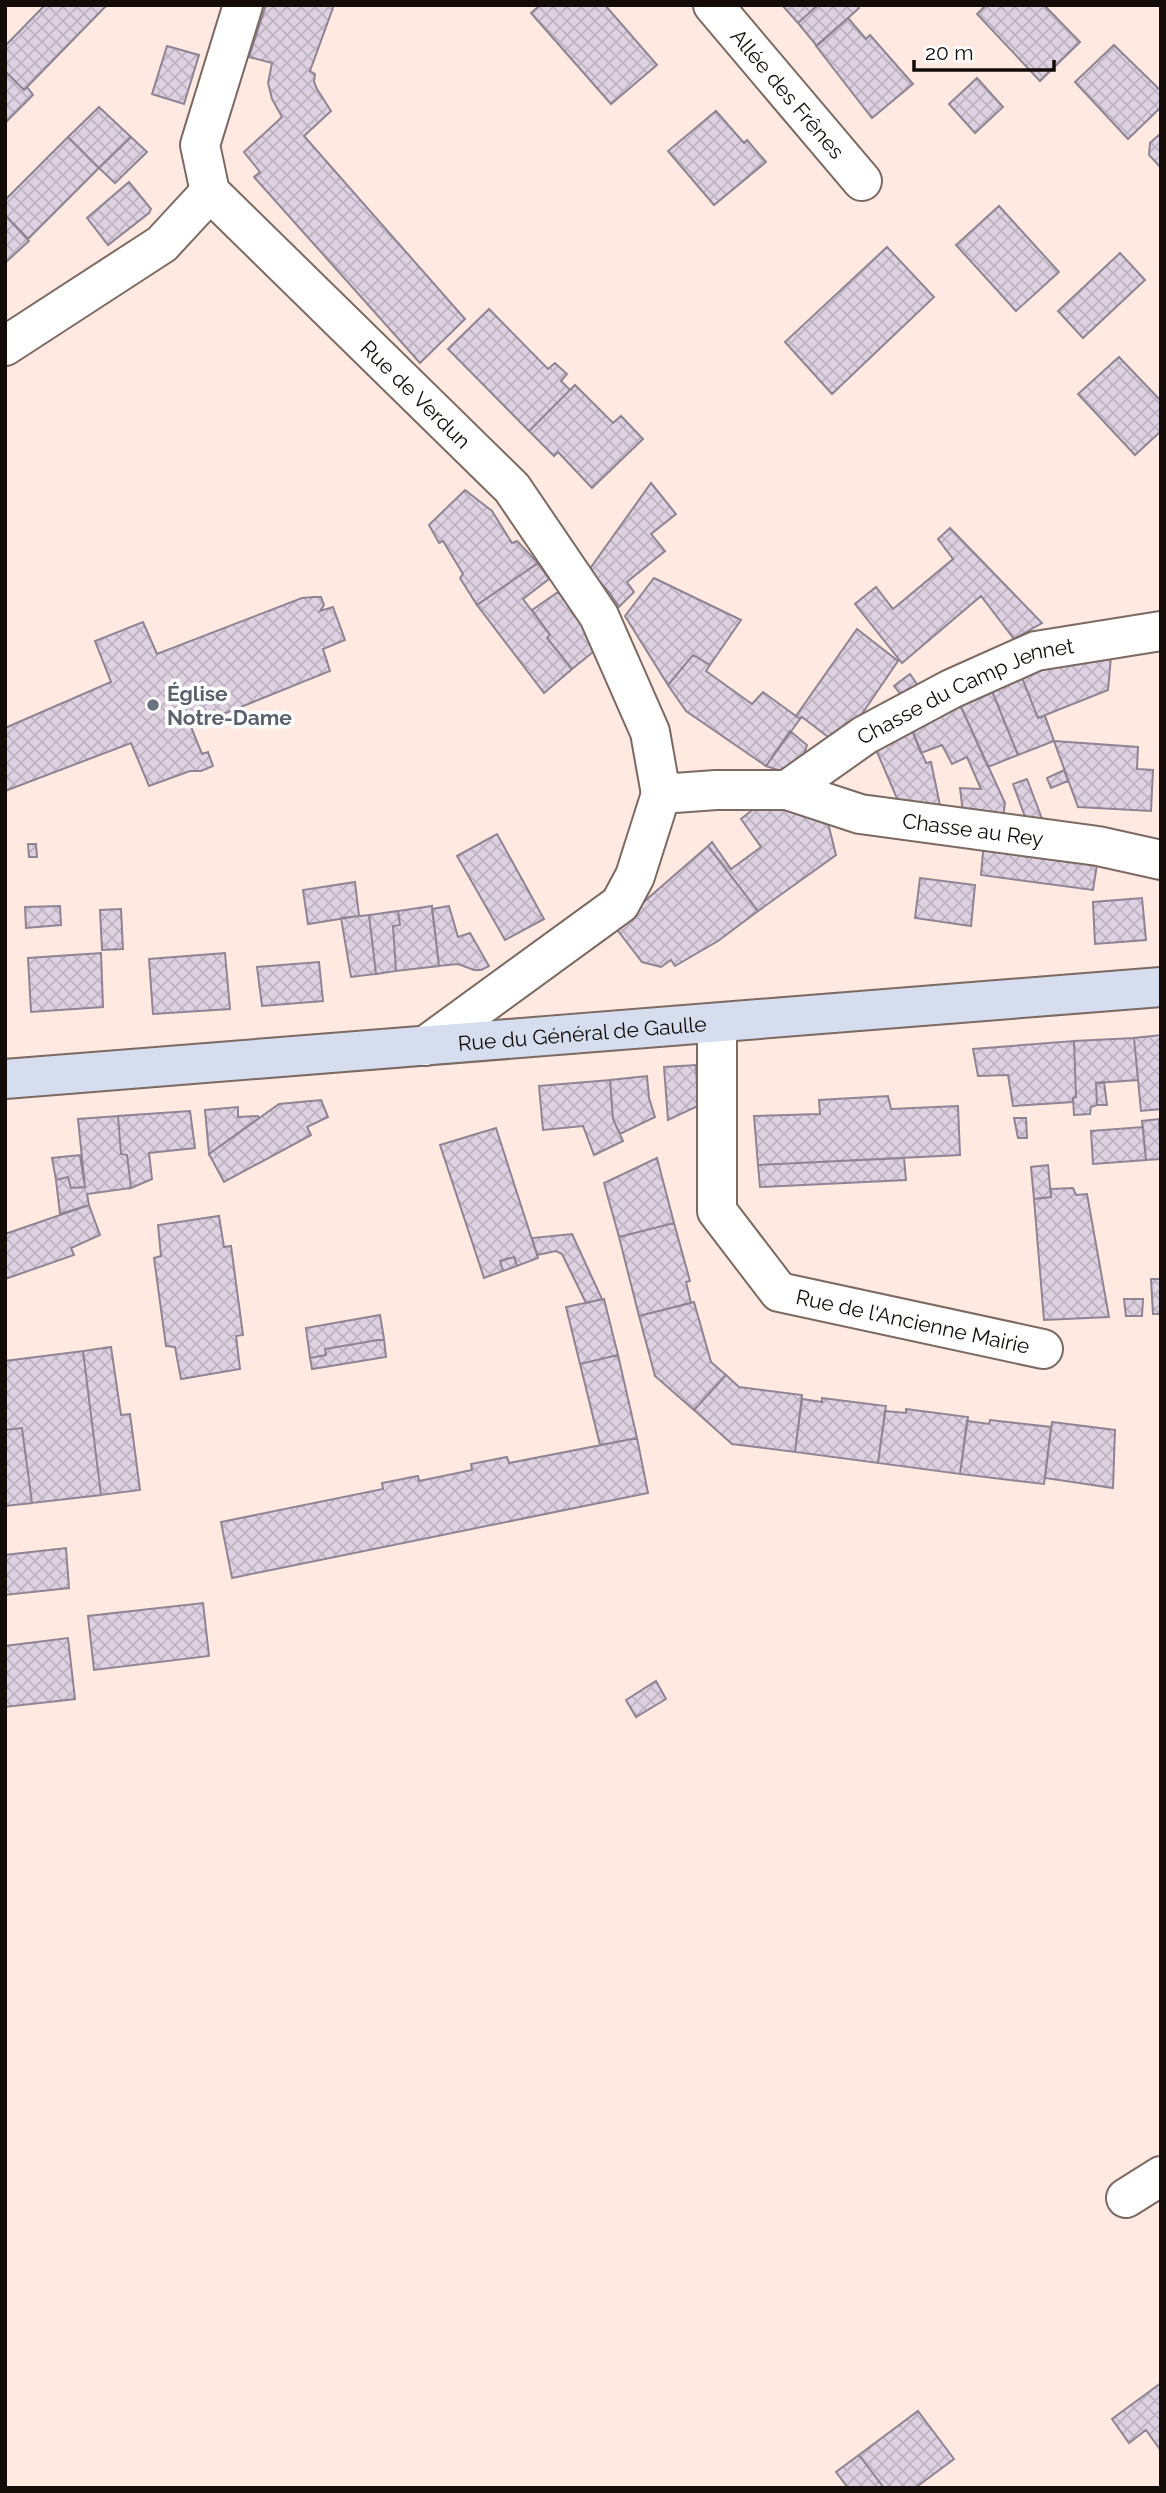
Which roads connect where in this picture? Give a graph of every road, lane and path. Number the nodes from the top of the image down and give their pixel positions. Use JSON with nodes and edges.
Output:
{"nodes":[{"id":1,"x":243,"y":5,"type":"edge"},
{"id":2,"x":713,"y":5,"type":"edge"},
{"id":3,"x":862,"y":181,"type":"dead end"},
{"id":4,"x":210,"y":192,"type":"junction"},
{"id":5,"x":5,"y":346,"type":"edge"},
{"id":6,"x":1161,"y":631,"type":"edge"},
{"id":7,"x":787,"y":790,"type":"junction"},
{"id":8,"x":661,"y":794,"type":"junction"},
{"id":9,"x":1161,"y":860,"type":"edge"},
{"id":10,"x":1161,"y":987,"type":"edge"},
{"id":11,"x":717,"y":1023,"type":"junction"},
{"id":12,"x":425,"y":1046,"type":"junction"},
{"id":13,"x":5,"y":1079,"type":"edge"},
{"id":14,"x":1043,"y":1349,"type":"dead end"},
{"id":15,"x":1161,"y":2176,"type":"edge"},
{"id":16,"x":1126,"y":2198,"type":"dead end"}],
"edges":[{"from":1,"to":4,"type":"street"},
{"from":2,"to":3,"type":"street","name":"Allée des Frênes"},
{"from":4,"to":5,"type":"street"},
{"from":4,"to":8,"type":"street","name":"Rue de Verdun"},
{"from":6,"to":7,"type":"street","name":"Chasse du Camp Jennet"},
{"from":7,"to":8,"type":"street","name":"Chasse au Rey"},
{"from":7,"to":9,"type":"street","name":"Chasse au Rey"},
{"from":8,"to":12,"type":"street"},
{"from":10,"to":11,"type":"main road","name":"Rue du Général de Gaulle"},
{"from":11,"to":12,"type":"main road","name":"Rue du Général de Gaulle"},
{"from":11,"to":14,"type":"street","name":"Rue de l'Ancienne Mairie"},
{"from":12,"to":13,"type":"main road","name":"Rue du Général de Gaulle"},
{"from":15,"to":16,"type":"street"}]}
